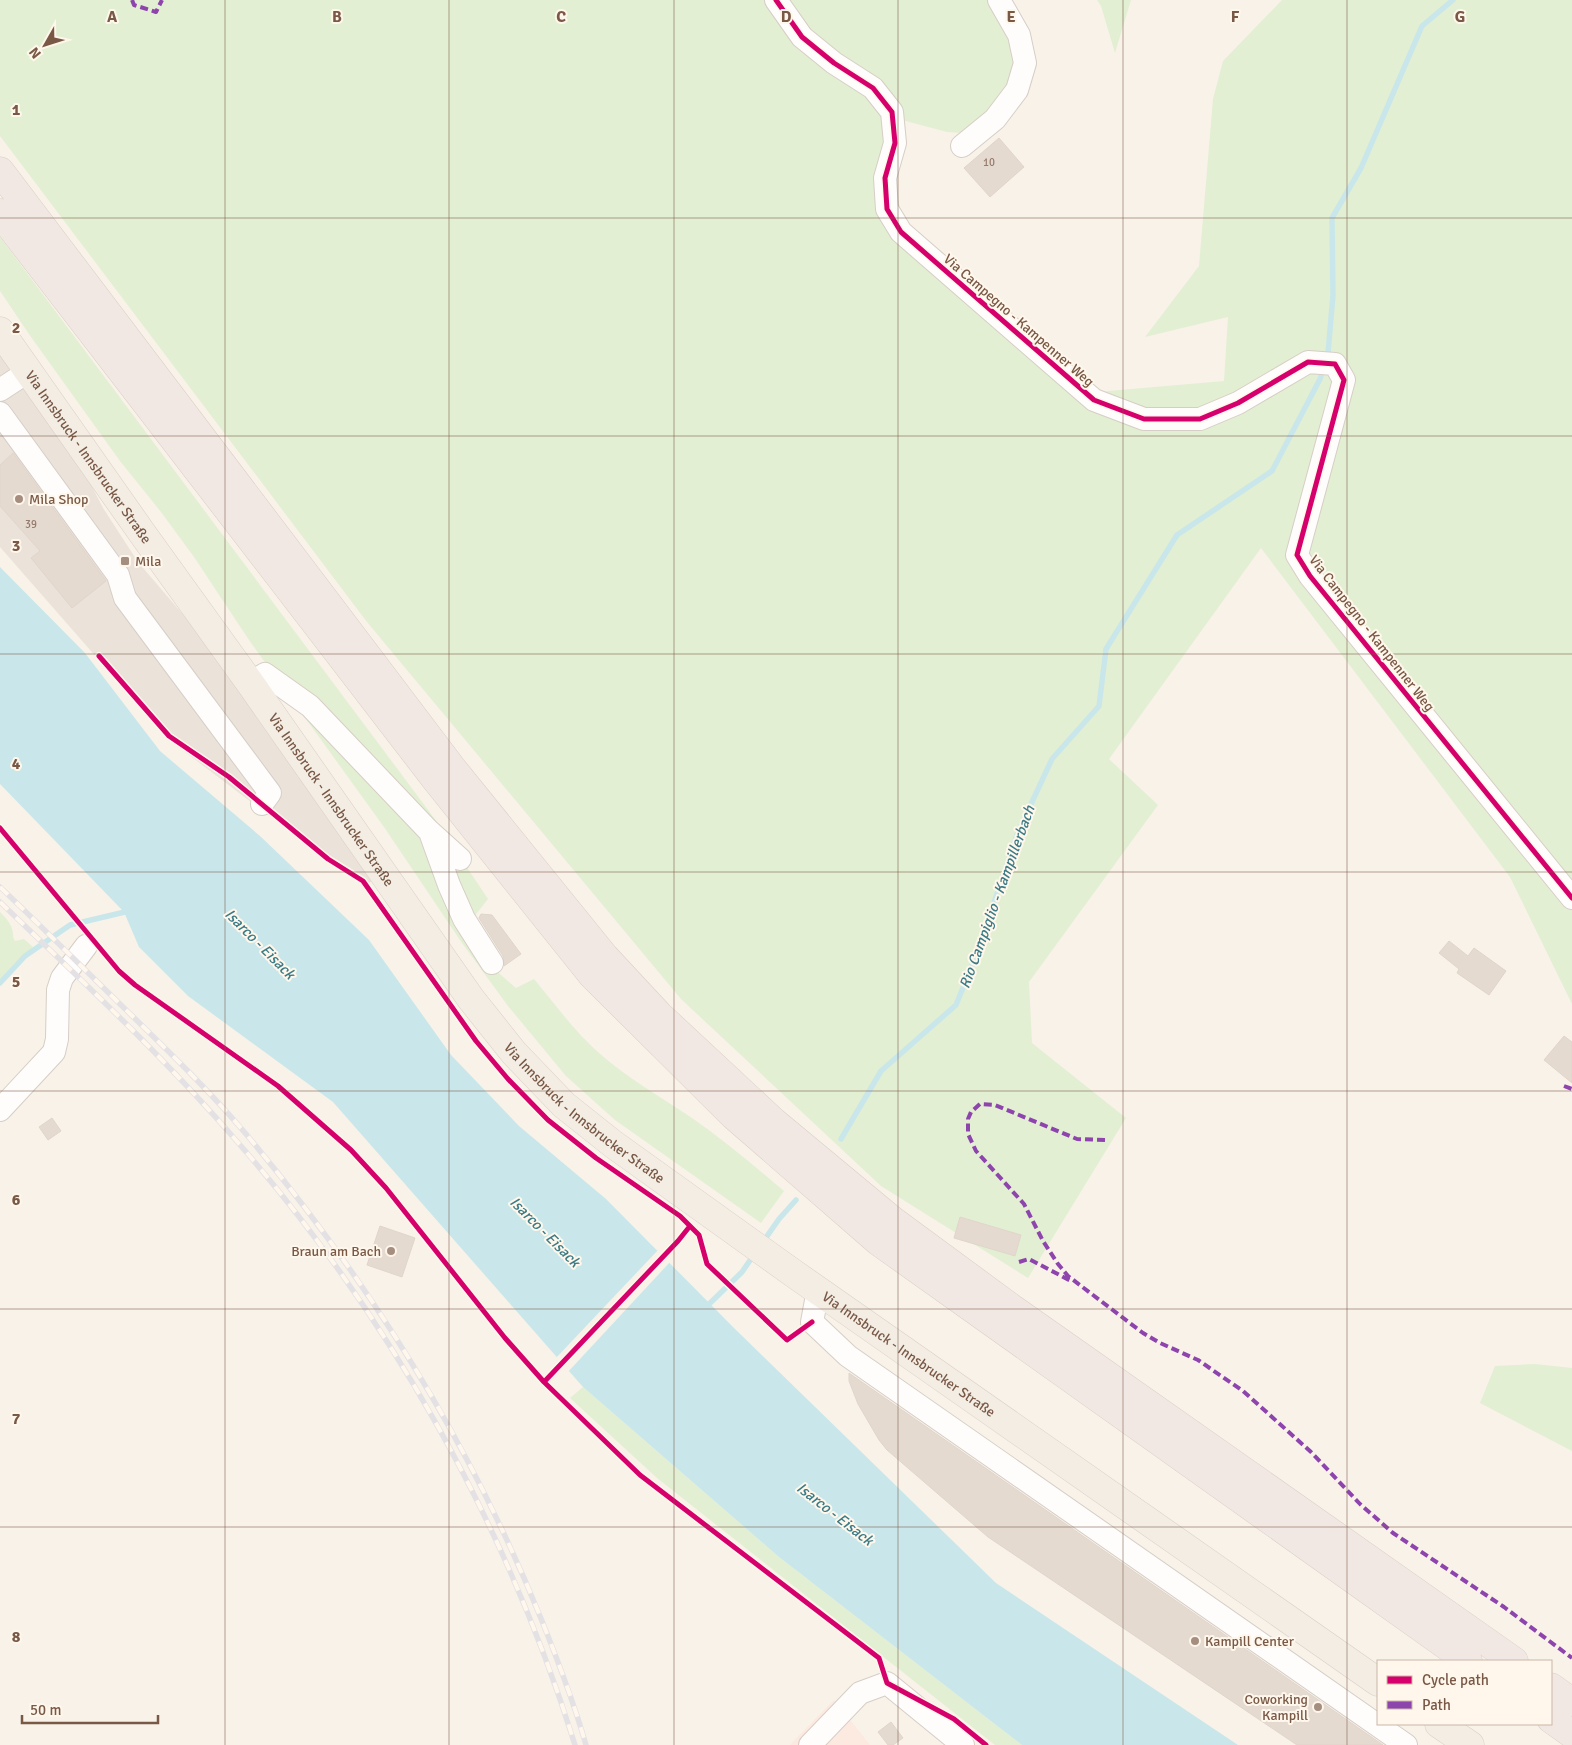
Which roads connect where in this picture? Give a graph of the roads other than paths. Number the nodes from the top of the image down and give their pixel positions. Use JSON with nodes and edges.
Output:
{"nodes":[{"id":1,"x":776,"y":0,"type":"edge"},
{"id":2,"x":999,"y":0,"type":"edge"},
{"id":3,"x":962,"y":146,"type":"dead end"},
{"id":4,"x":0,"y":171,"type":"edge"},
{"id":5,"x":0,"y":213,"type":"edge"},
{"id":6,"x":0,"y":331,"type":"edge"},
{"id":7,"x":29,"y":371,"type":"junction"},
{"id":8,"x":0,"y":390,"type":"edge"},
{"id":9,"x":0,"y":413,"type":"edge"},
{"id":10,"x":250,"y":683,"type":"junction"},
{"id":11,"x":262,"y":804,"type":"dead end"},
{"id":12,"x":430,"y":831,"type":"junction"},
{"id":13,"x":460,"y":859,"type":"dead end"},
{"id":14,"x":1572,"y":898,"type":"edge"},
{"id":15,"x":86,"y":946,"type":"dead end"},
{"id":16,"x":492,"y":964,"type":"dead end"},
{"id":17,"x":0,"y":1110,"type":"edge"},
{"id":18,"x":818,"y":1290,"type":"junction"},
{"id":19,"x":1229,"y":1578,"type":"junction"},
{"id":20,"x":1209,"y":1608,"type":"junction"},
{"id":21,"x":1467,"y":1660,"type":"edge"},
{"id":22,"x":1513,"y":1660,"type":"edge"},
{"id":23,"x":1377,"y":1681,"type":"edge"},
{"id":24,"x":1552,"y":1688,"type":"edge"},
{"id":25,"x":1572,"y":1702,"type":"edge"},
{"id":26,"x":1552,"y":1720,"type":"edge"},
{"id":27,"x":1377,"y":1725,"type":"edge"},
{"id":28,"x":1377,"y":1725,"type":"edge"},
{"id":29,"x":1440,"y":1725,"type":"edge"},
{"id":30,"x":1572,"y":1734,"type":"edge"},
{"id":31,"x":810,"y":1745,"type":"edge"},
{"id":32,"x":963,"y":1745,"type":"edge"},
{"id":33,"x":1406,"y":1745,"type":"edge"},
{"id":34,"x":1470,"y":1745,"type":"edge"}],
"edges":[{"from":1,"to":14,"type":"street","name":"Via Campegno - Kampenner Weg"},
{"from":2,"to":3,"type":"street"},
{"from":4,"to":22,"type":"highway"},
{"from":5,"to":21,"type":"highway"},
{"from":6,"to":7,"type":"main road","name":"Via Innsbruck - Innsbrucker Straße"},
{"from":7,"to":8,"type":"street"},
{"from":7,"to":10,"type":"main road","name":"Via Innsbruck - Innsbrucker Straße"},
{"from":9,"to":11,"type":"street"},
{"from":10,"to":12,"type":"street"},
{"from":10,"to":18,"type":"main road","name":"Via Innsbruck - Innsbrucker Straße"},
{"from":12,"to":13,"type":"street"},
{"from":12,"to":16,"type":"street"},
{"from":15,"to":17,"type":"street"},
{"from":18,"to":19,"type":"main road","name":"Via Innsbruck - Innsbrucker Straße"},
{"from":18,"to":20,"type":"street"},
{"from":19,"to":20,"type":"street"},
{"from":19,"to":23,"type":"main road","name":"Via Innsbruck - Innsbrucker Straße"},
{"from":20,"to":28,"type":"street"},
{"from":24,"to":25,"type":"highway"},
{"from":26,"to":30,"type":"highway"},
{"from":27,"to":33,"type":"street"},
{"from":29,"to":34,"type":"main road"},
{"from":31,"to":32,"type":"street"}]}
